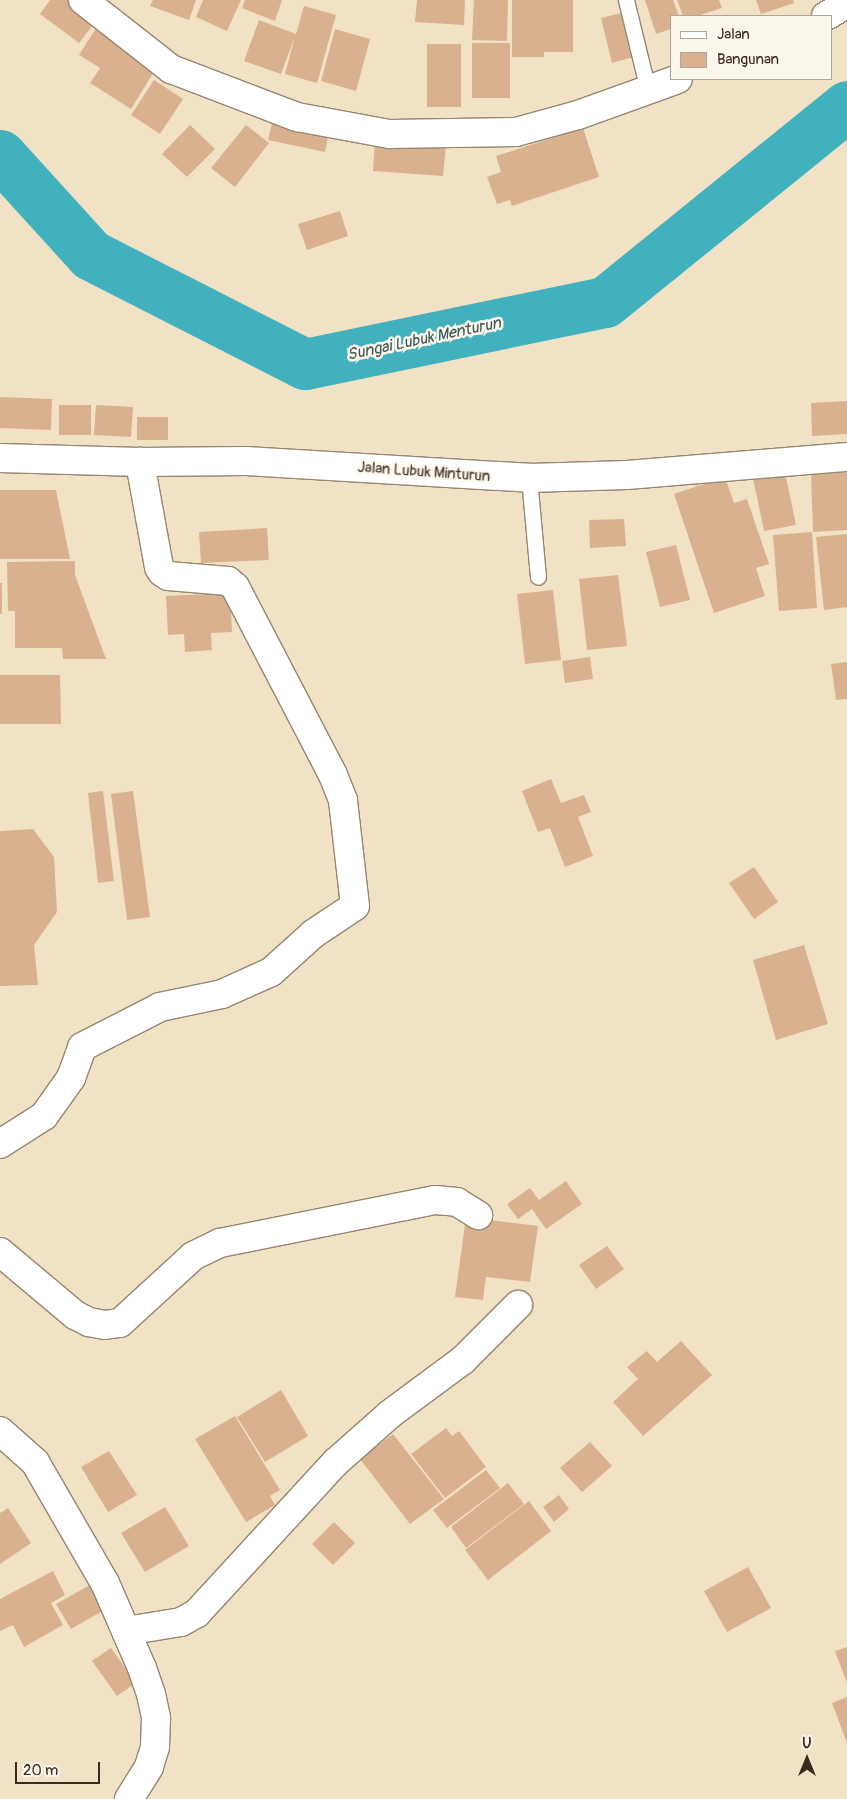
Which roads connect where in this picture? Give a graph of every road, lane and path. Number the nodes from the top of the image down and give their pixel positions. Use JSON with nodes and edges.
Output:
{"nodes":[{"id":1,"x":83,"y":0,"type":"edge"},
{"id":2,"x":626,"y":0,"type":"edge"},
{"id":3,"x":847,"y":4,"type":"edge"},
{"id":4,"x":828,"y":15,"type":"edge"},
{"id":5,"x":675,"y":80,"type":"edge"},
{"id":6,"x":648,"y":90,"type":"junction"},
{"id":7,"x":847,"y":457,"type":"edge"},
{"id":8,"x":0,"y":458,"type":"edge"},
{"id":9,"x":140,"y":462,"type":"junction"},
{"id":10,"x":529,"y":478,"type":"junction"},
{"id":11,"x":538,"y":577,"type":"dead end"},
{"id":12,"x":0,"y":1144,"type":"edge"},
{"id":13,"x":478,"y":1215,"type":"dead end"},
{"id":14,"x":0,"y":1252,"type":"edge"},
{"id":15,"x":518,"y":1305,"type":"dead end"},
{"id":16,"x":0,"y":1431,"type":"edge"},
{"id":17,"x":126,"y":1631,"type":"junction"},
{"id":18,"x":129,"y":1799,"type":"edge"}],
"edges":[{"from":1,"to":6,"type":"street"},
{"from":2,"to":6,"type":"lane"},
{"from":3,"to":4,"type":"street"},
{"from":5,"to":6,"type":"street"},
{"from":7,"to":10,"type":"street","name":"Jalan Lubuk Minturun"},
{"from":8,"to":9,"type":"street","name":"Jalan Lubuk Minturun"},
{"from":9,"to":10,"type":"street","name":"Jalan Lubuk Minturun"},
{"from":9,"to":12,"type":"street"},
{"from":10,"to":11,"type":"lane"},
{"from":13,"to":14,"type":"street"},
{"from":15,"to":17,"type":"street"},
{"from":16,"to":17,"type":"street"},
{"from":17,"to":18,"type":"street"}]}
